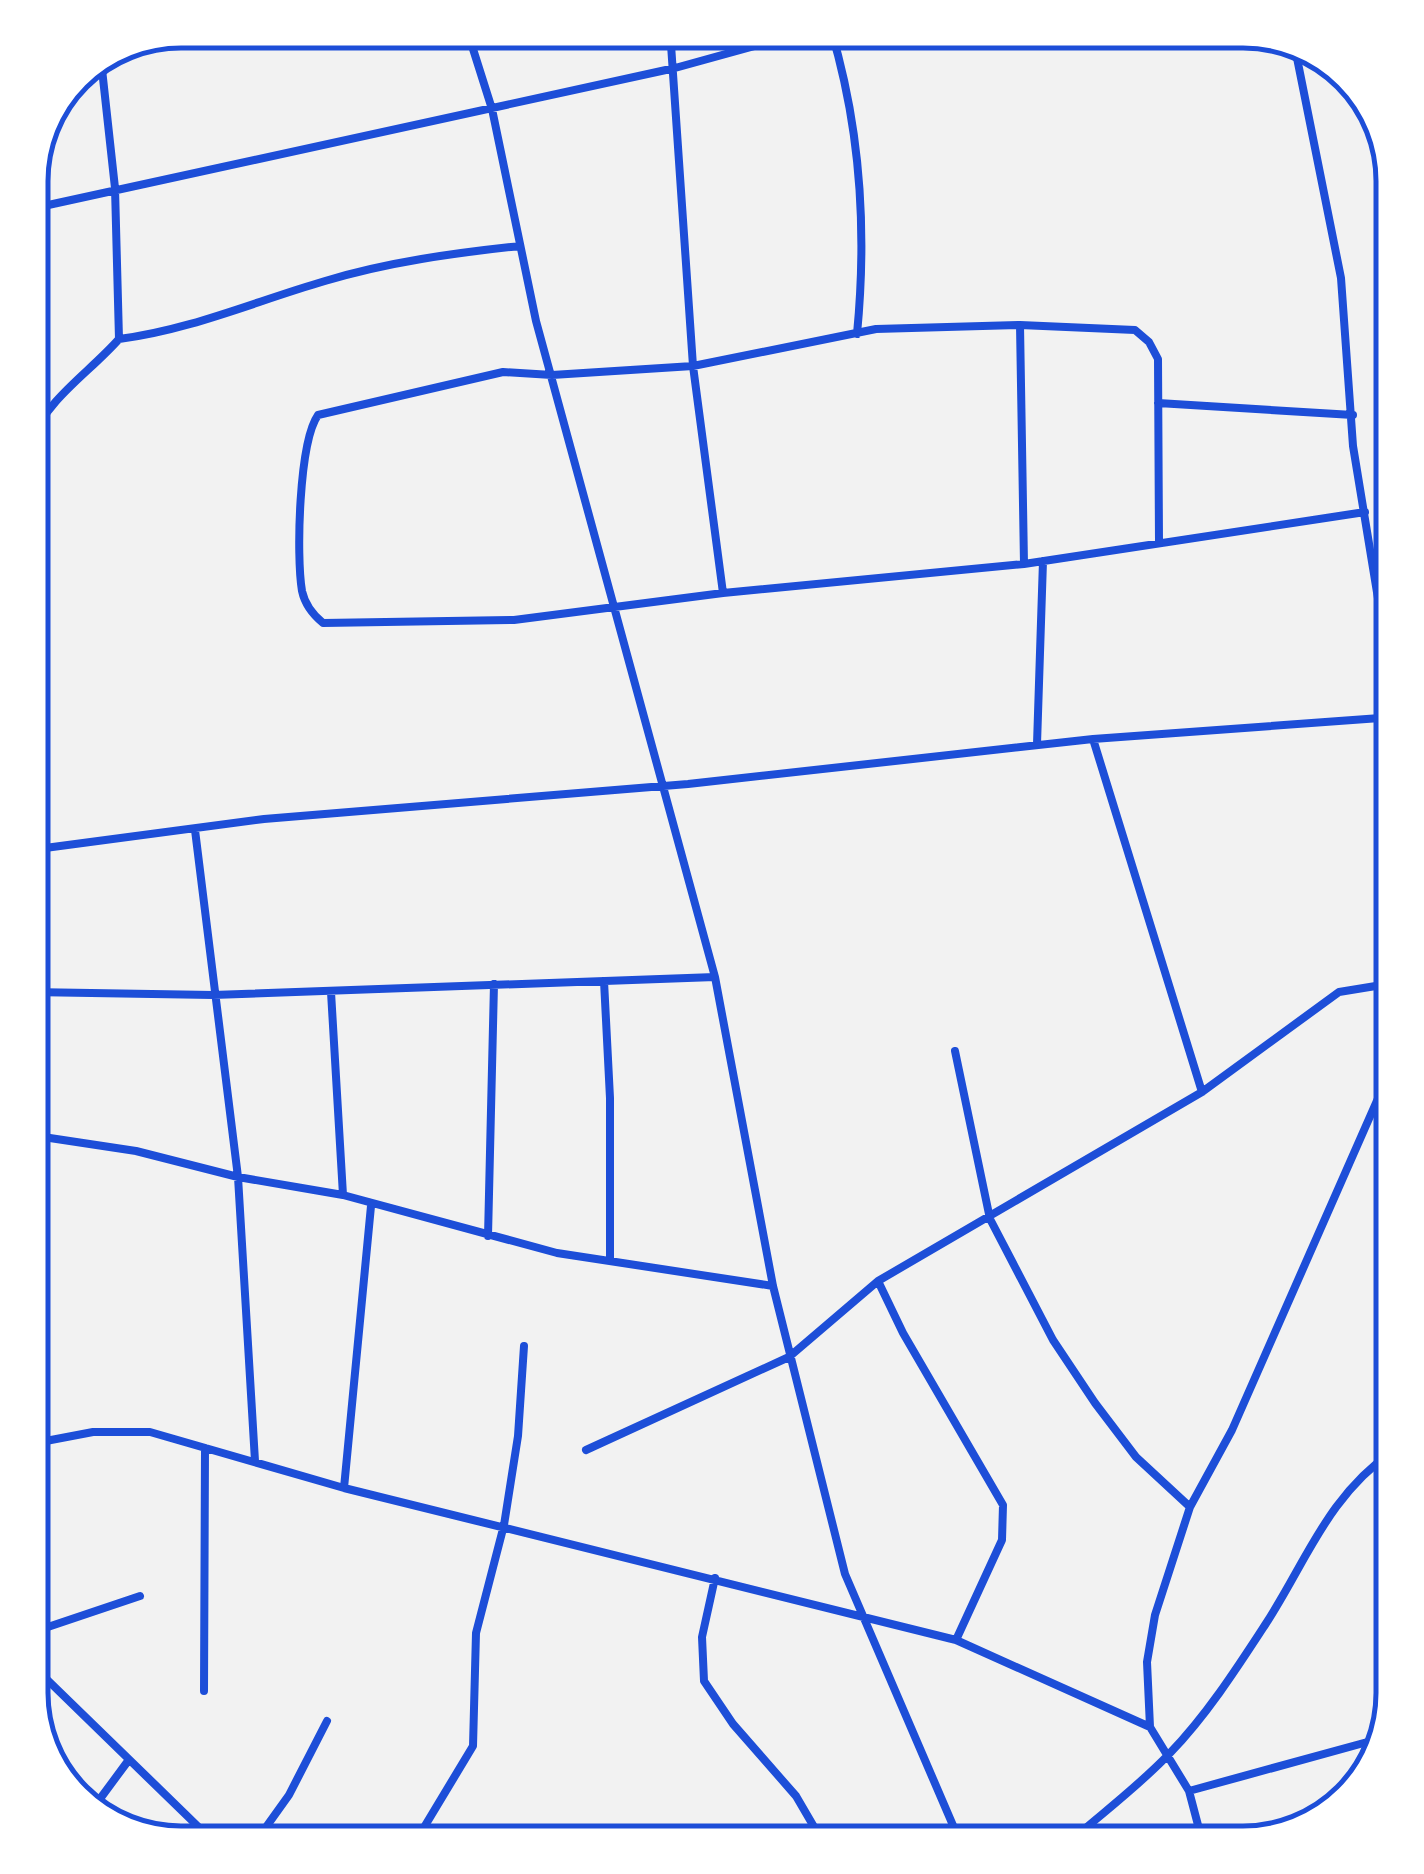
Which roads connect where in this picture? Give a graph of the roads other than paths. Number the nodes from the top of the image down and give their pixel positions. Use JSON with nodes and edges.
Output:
{"nodes":[{"id":1,"x":472,"y":47,"type":"edge"},
{"id":2,"x":672,"y":47,"type":"edge"},
{"id":3,"x":743,"y":48,"type":"edge"},
{"id":4,"x":835,"y":48,"type":"edge"},
{"id":5,"x":1298,"y":60,"type":"edge"},
{"id":6,"x":675,"y":68,"type":"junction"},
{"id":7,"x":103,"y":73,"type":"edge"},
{"id":8,"x":492,"y":109,"type":"junction"},
{"id":9,"x":116,"y":188,"type":"junction"},
{"id":10,"x":48,"y":205,"type":"edge"},
{"id":11,"x":520,"y":246,"type":"junction"},
{"id":12,"x":1020,"y":325,"type":"junction"},
{"id":13,"x":857,"y":334,"type":"junction"},
{"id":14,"x":119,"y":338,"type":"junction"},
{"id":15,"x":693,"y":366,"type":"junction"},
{"id":16,"x":552,"y":375,"type":"junction"},
{"id":17,"x":1158,"y":403,"type":"junction"},
{"id":18,"x":48,"y":411,"type":"edge"},
{"id":19,"x":1353,"y":415,"type":"junction"},
{"id":20,"x":1365,"y":512,"type":"junction"},
{"id":21,"x":1159,"y":543,"type":"junction"},
{"id":22,"x":1044,"y":561,"type":"junction"},
{"id":23,"x":1024,"y":564,"type":"junction"},
{"id":24,"x":723,"y":593,"type":"junction"},
{"id":25,"x":1376,"y":604,"type":"edge"},
{"id":26,"x":616,"y":606,"type":"junction"},
{"id":27,"x":1376,"y":718,"type":"edge"},
{"id":28,"x":1093,"y":739,"type":"junction"},
{"id":29,"x":1037,"y":744,"type":"junction"},
{"id":30,"x":665,"y":784,"type":"junction"},
{"id":31,"x":195,"y":830,"type":"junction"},
{"id":32,"x":48,"y":848,"type":"edge"},
{"id":33,"x":715,"y":977,"type":"junction"},
{"id":34,"x":604,"y":981,"type":"junction"},
{"id":35,"x":494,"y":984,"type":"junction"},
{"id":36,"x":1376,"y":986,"type":"edge"},
{"id":37,"x":47,"y":992,"type":"edge"},
{"id":38,"x":331,"y":992,"type":"junction"},
{"id":39,"x":214,"y":995,"type":"junction"},
{"id":40,"x":955,"y":1051,"type":"dead end"},
{"id":41,"x":1202,"y":1092,"type":"junction"},
{"id":42,"x":1376,"y":1103,"type":"edge"},
{"id":43,"x":47,"y":1137,"type":"edge"},
{"id":44,"x":238,"y":1177,"type":"junction"},
{"id":45,"x":343,"y":1195,"type":"junction"},
{"id":46,"x":371,"y":1206,"type":"junction"},
{"id":47,"x":990,"y":1219,"type":"junction"},
{"id":48,"x":488,"y":1236,"type":"junction"},
{"id":49,"x":610,"y":1260,"type":"junction"},
{"id":50,"x":878,"y":1282,"type":"junction"},
{"id":51,"x":773,"y":1286,"type":"junction"},
{"id":52,"x":524,"y":1346,"type":"dead end"},
{"id":53,"x":789,"y":1357,"type":"junction"},
{"id":54,"x":47,"y":1441,"type":"edge"},
{"id":55,"x":205,"y":1448,"type":"junction"},
{"id":56,"x":586,"y":1450,"type":"dead end"},
{"id":57,"x":255,"y":1461,"type":"junction"},
{"id":58,"x":1376,"y":1463,"type":"edge"},
{"id":59,"x":344,"y":1488,"type":"junction"},
{"id":60,"x":1190,"y":1508,"type":"junction"},
{"id":61,"x":504,"y":1526,"type":"junction"},
{"id":62,"x":714,"y":1578,"type":"junction"},
{"id":63,"x":140,"y":1596,"type":"dead end"},
{"id":64,"x":864,"y":1614,"type":"junction"},
{"id":65,"x":47,"y":1627,"type":"edge"},
{"id":66,"x":956,"y":1640,"type":"junction"},
{"id":67,"x":47,"y":1680,"type":"edge"},
{"id":68,"x":204,"y":1691,"type":"dead end"},
{"id":69,"x":327,"y":1720,"type":"dead end"},
{"id":70,"x":1150,"y":1727,"type":"junction"},
{"id":71,"x":1365,"y":1746,"type":"edge"},
{"id":72,"x":1169,"y":1754,"type":"junction"},
{"id":73,"x":128,"y":1761,"type":"junction"},
{"id":74,"x":1190,"y":1791,"type":"junction"},
{"id":75,"x":100,"y":1800,"type":"edge"},
{"id":76,"x":197,"y":1826,"type":"edge"},
{"id":77,"x":267,"y":1826,"type":"edge"},
{"id":78,"x":425,"y":1826,"type":"edge"},
{"id":79,"x":814,"y":1826,"type":"edge"},
{"id":80,"x":954,"y":1826,"type":"edge"},
{"id":81,"x":1087,"y":1826,"type":"edge"},
{"id":82,"x":1199,"y":1826,"type":"edge"}],
"edges":[{"from":1,"to":8,"type":"street"},
{"from":2,"to":6,"type":"street"},
{"from":3,"to":6,"type":"street"},
{"from":4,"to":13,"type":"street"},
{"from":5,"to":19,"type":"street"},
{"from":6,"to":8,"type":"street"},
{"from":6,"to":15,"type":"street"},
{"from":7,"to":9,"type":"street"},
{"from":8,"to":9,"type":"street"},
{"from":8,"to":11,"type":"street"},
{"from":9,"to":10,"type":"street"},
{"from":9,"to":14,"type":"street"},
{"from":11,"to":14,"type":"street"},
{"from":11,"to":16,"type":"street"},
{"from":12,"to":13,"type":"street"},
{"from":12,"to":17,"type":"street"},
{"from":12,"to":23,"type":"street"},
{"from":13,"to":15,"type":"street"},
{"from":14,"to":18,"type":"street"},
{"from":15,"to":16,"type":"street"},
{"from":15,"to":24,"type":"street"},
{"from":16,"to":26,"type":"street"},
{"from":16,"to":26,"type":"street"},
{"from":17,"to":19,"type":"street"},
{"from":17,"to":21,"type":"street"},
{"from":19,"to":20,"type":"street"},
{"from":20,"to":21,"type":"street"},
{"from":20,"to":25,"type":"street"},
{"from":21,"to":22,"type":"street"},
{"from":22,"to":23,"type":"street"},
{"from":22,"to":29,"type":"street"},
{"from":23,"to":24,"type":"street"},
{"from":24,"to":26,"type":"street"},
{"from":26,"to":30,"type":"street"},
{"from":27,"to":28,"type":"street"},
{"from":28,"to":29,"type":"street"},
{"from":28,"to":41,"type":"street"},
{"from":29,"to":30,"type":"street"},
{"from":30,"to":31,"type":"street"},
{"from":30,"to":33,"type":"street"},
{"from":31,"to":32,"type":"street"},
{"from":31,"to":39,"type":"street"},
{"from":33,"to":34,"type":"street"},
{"from":33,"to":51,"type":"street"},
{"from":34,"to":35,"type":"street"},
{"from":34,"to":49,"type":"street"},
{"from":35,"to":38,"type":"street"},
{"from":35,"to":48,"type":"street"},
{"from":36,"to":41,"type":"street"},
{"from":37,"to":39,"type":"street"},
{"from":38,"to":39,"type":"street"},
{"from":38,"to":45,"type":"street"},
{"from":39,"to":44,"type":"street"},
{"from":40,"to":47,"type":"street"},
{"from":41,"to":47,"type":"street"},
{"from":42,"to":60,"type":"street"},
{"from":43,"to":44,"type":"street"},
{"from":44,"to":45,"type":"street"},
{"from":44,"to":57,"type":"street"},
{"from":45,"to":46,"type":"street"},
{"from":46,"to":48,"type":"street"},
{"from":46,"to":59,"type":"street"},
{"from":47,"to":50,"type":"street"},
{"from":47,"to":60,"type":"street"},
{"from":48,"to":49,"type":"street"},
{"from":49,"to":51,"type":"street"},
{"from":50,"to":53,"type":"street"},
{"from":50,"to":66,"type":"street"},
{"from":51,"to":53,"type":"street"},
{"from":52,"to":61,"type":"street"},
{"from":53,"to":56,"type":"street"},
{"from":53,"to":64,"type":"street"},
{"from":54,"to":55,"type":"street"},
{"from":55,"to":57,"type":"street"},
{"from":55,"to":68,"type":"street"},
{"from":57,"to":59,"type":"street"},
{"from":58,"to":72,"type":"street"},
{"from":59,"to":61,"type":"street"},
{"from":60,"to":70,"type":"street"},
{"from":61,"to":62,"type":"street"},
{"from":61,"to":78,"type":"street"},
{"from":62,"to":64,"type":"street"},
{"from":62,"to":79,"type":"street"},
{"from":63,"to":65,"type":"street"},
{"from":64,"to":66,"type":"street"},
{"from":64,"to":80,"type":"street"},
{"from":66,"to":70,"type":"street"},
{"from":67,"to":73,"type":"street"},
{"from":69,"to":77,"type":"street"},
{"from":70,"to":72,"type":"street"},
{"from":71,"to":74,"type":"street"},
{"from":72,"to":74,"type":"street"},
{"from":72,"to":81,"type":"street"},
{"from":73,"to":75,"type":"street"},
{"from":73,"to":76,"type":"street"},
{"from":74,"to":82,"type":"street"}]}
